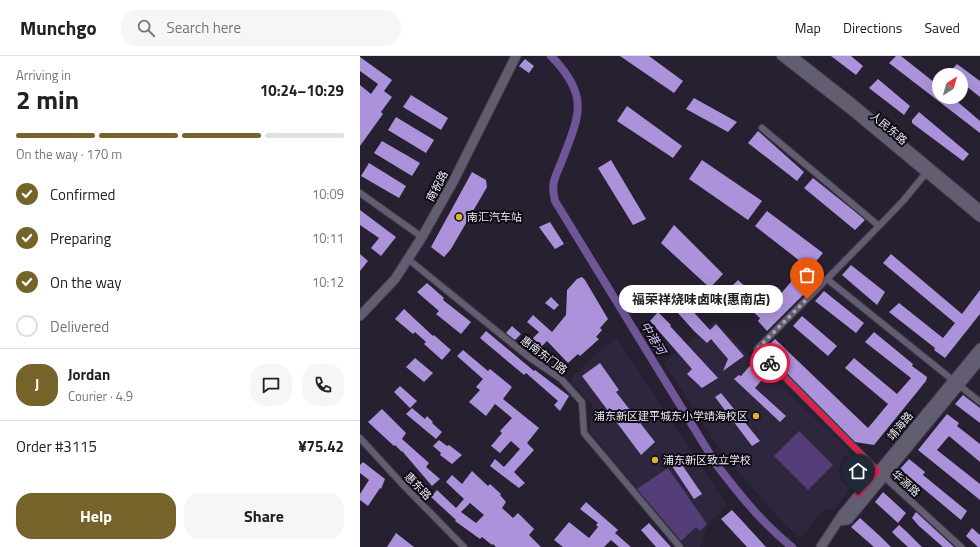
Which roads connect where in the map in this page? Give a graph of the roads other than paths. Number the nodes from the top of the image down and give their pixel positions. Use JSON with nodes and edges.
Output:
{"nodes":[{"id":1,"x":516,"y":56,"type":"edge"},
{"id":2,"x":781,"y":56,"type":"edge"},
{"id":3,"x":794,"y":56,"type":"edge"},
{"id":4,"x":762,"y":128,"type":"dead end"},
{"id":5,"x":926,"y":173,"type":"junction"},
{"id":6,"x":360,"y":193,"type":"edge"},
{"id":7,"x":980,"y":209,"type":"edge"},
{"id":8,"x":980,"y":218,"type":"edge"},
{"id":9,"x":880,"y":226,"type":"junction"},
{"id":10,"x":422,"y":237,"type":"junction"},
{"id":11,"x":408,"y":259,"type":"junction"},
{"id":12,"x":827,"y":279,"type":"junction"},
{"id":13,"x":360,"y":316,"type":"edge"},
{"id":14,"x":980,"y":348,"type":"edge"},
{"id":15,"x":980,"y":360,"type":"edge"},
{"id":16,"x":956,"y":383,"type":"junction"},
{"id":17,"x":980,"y":402,"type":"edge"},
{"id":18,"x":360,"y":438,"type":"edge"},
{"id":19,"x":881,"y":474,"type":"junction"},
{"id":20,"x":464,"y":547,"type":"edge"},
{"id":21,"x":680,"y":547,"type":"edge"},
{"id":22,"x":821,"y":547,"type":"edge"},
{"id":23,"x":961,"y":547,"type":"edge"}],
"edges":[{"from":1,"to":10,"type":"main road","name":"南祝路"},
{"from":2,"to":5,"type":"street","name":"人民东路"},
{"from":3,"to":7,"type":"street","name":"人民东路"},
{"from":4,"to":9,"type":"street"},
{"from":5,"to":8,"type":"street","name":"人民东路"},
{"from":5,"to":9,"type":"street"},
{"from":6,"to":10,"type":"street"},
{"from":9,"to":12,"type":"street"},
{"from":10,"to":11,"type":"main road","name":"南祝路"},
{"from":11,"to":13,"type":"main road","name":"南祝路"},
{"from":11,"to":21,"type":"street","name":"惠南东门路"},
{"from":12,"to":16,"type":"street"},
{"from":12,"to":19,"type":"street","name":"华源路"},
{"from":14,"to":16,"type":"main road","name":"靖海路"},
{"from":15,"to":16,"type":"main road","name":"靖海路"},
{"from":16,"to":17,"type":"street"},
{"from":16,"to":19,"type":"main road","name":"靖海路"},
{"from":18,"to":20,"type":"street","name":"惠东路"},
{"from":19,"to":22,"type":"main road","name":"靖海路"},
{"from":19,"to":23,"type":"street","name":"华源路"}]}
